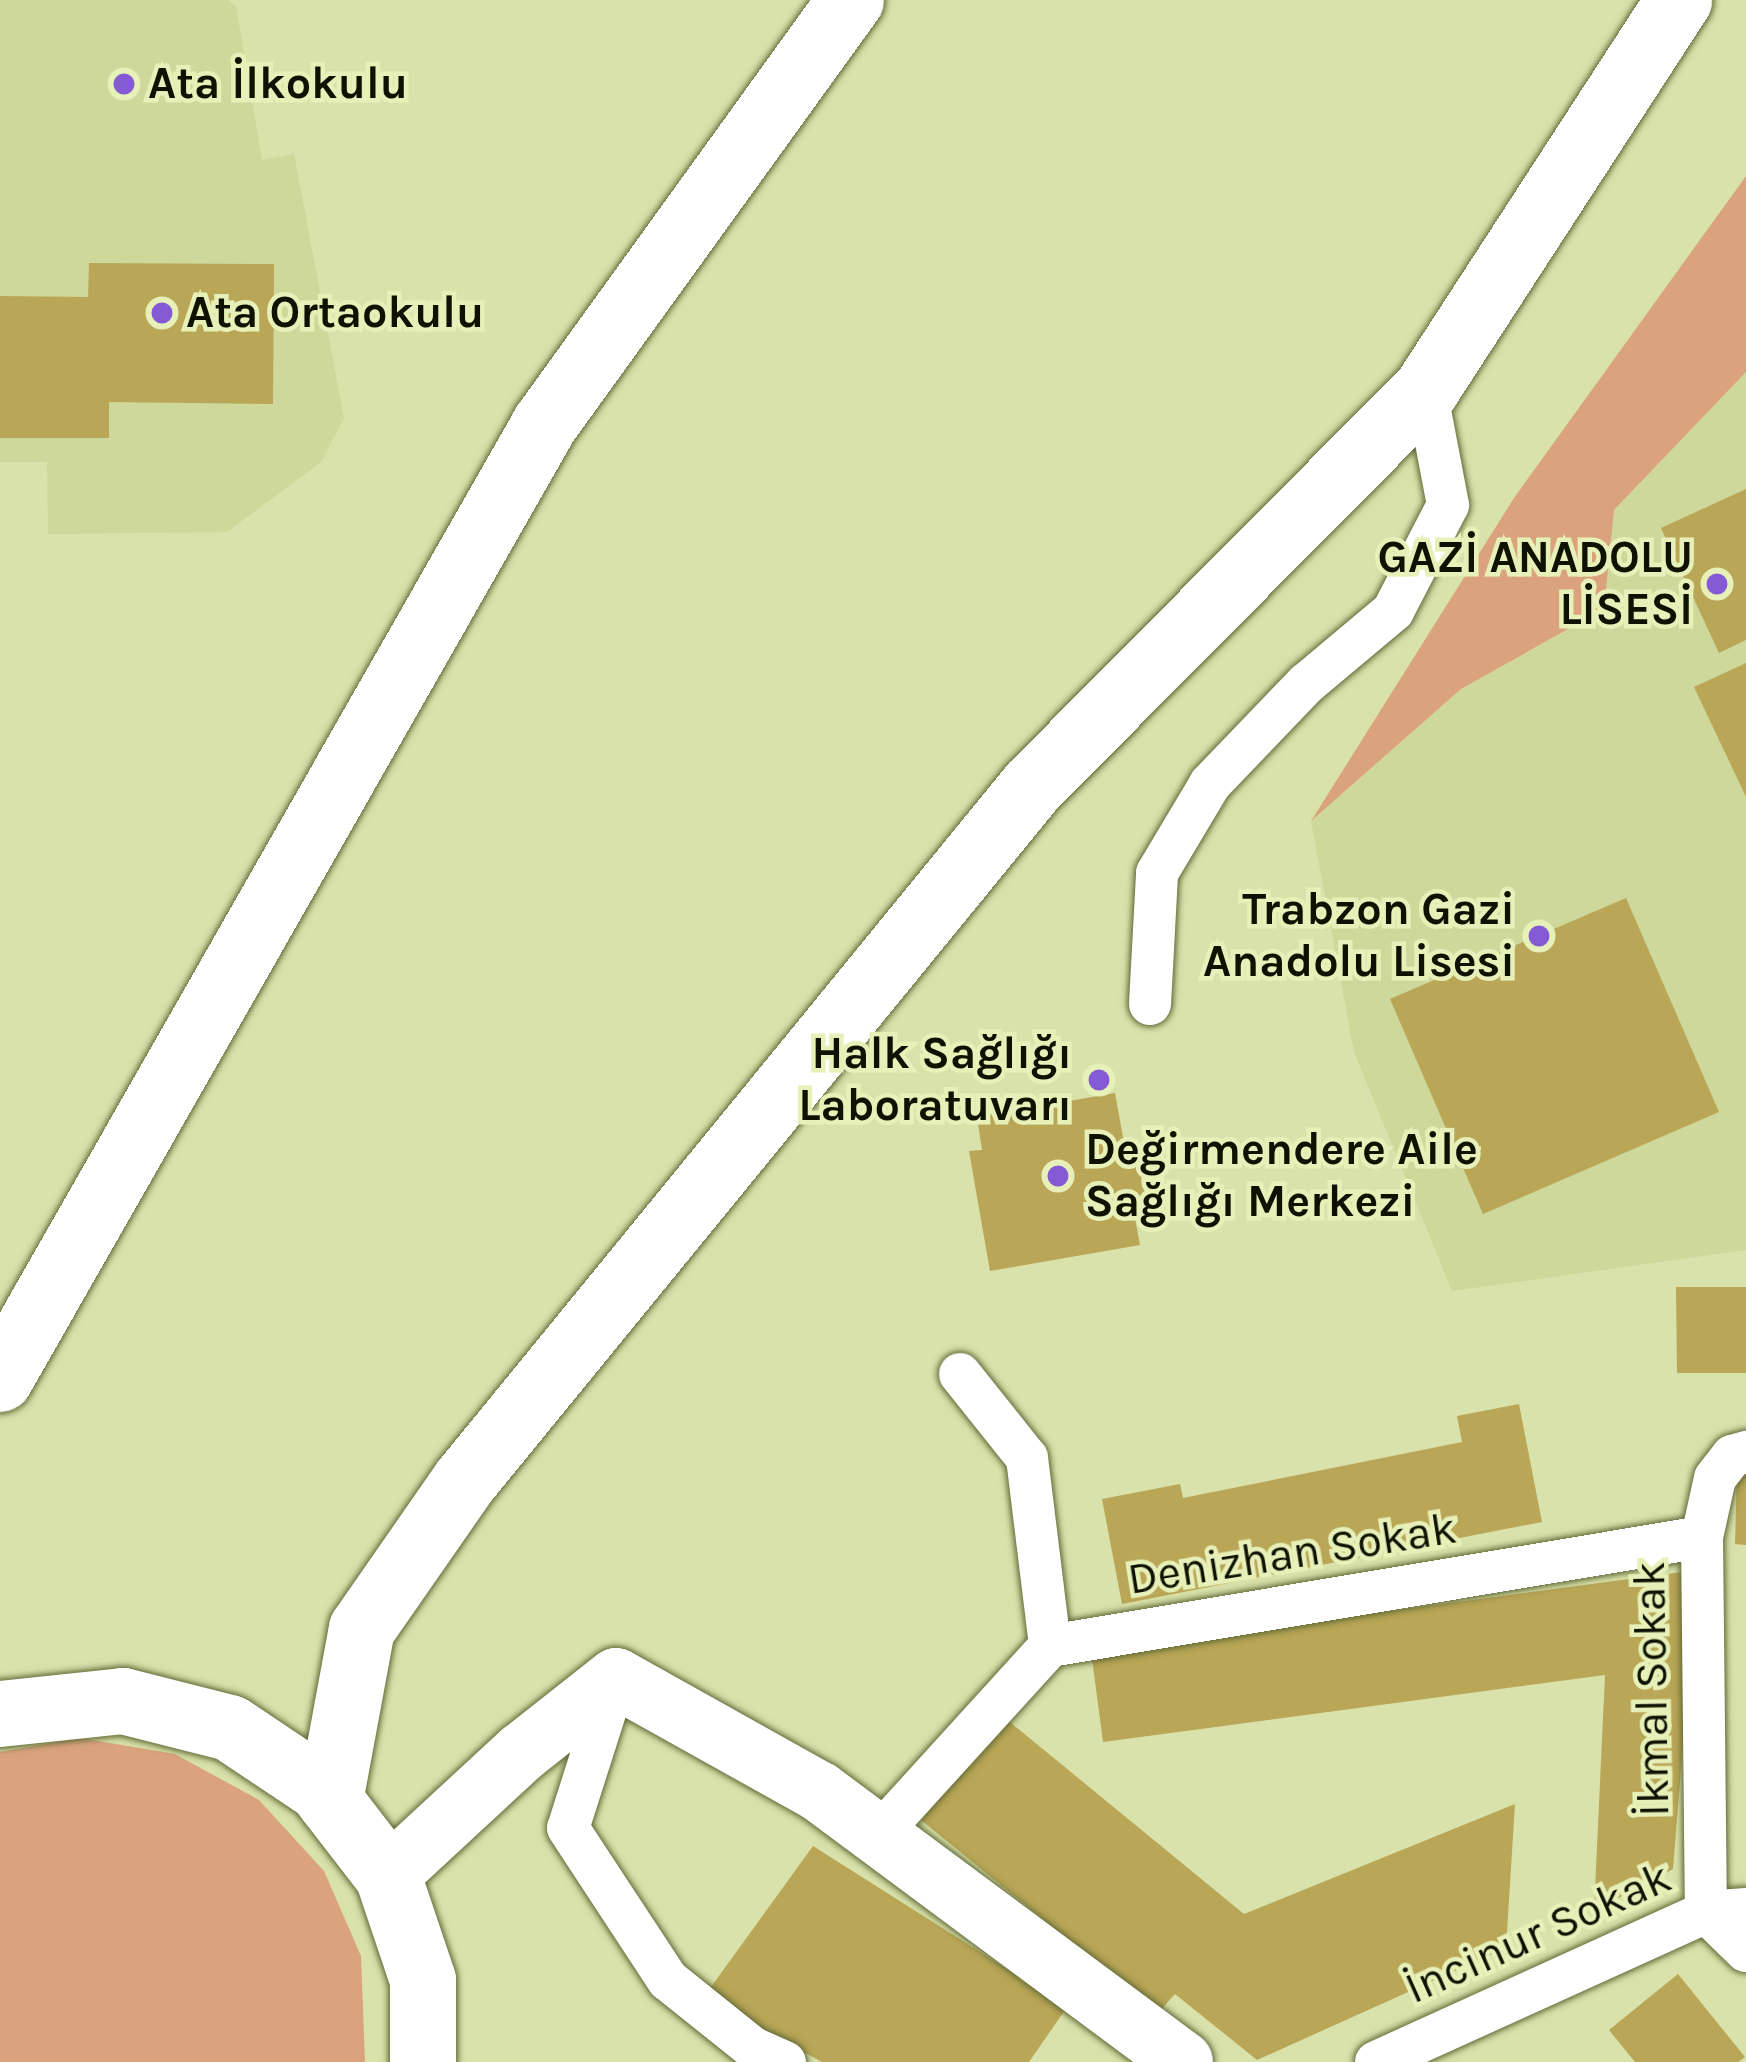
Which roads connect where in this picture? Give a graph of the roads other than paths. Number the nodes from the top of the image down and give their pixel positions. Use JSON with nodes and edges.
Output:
{"nodes":[{"id":1,"x":851,"y":0,"type":"edge"},
{"id":2,"x":1679,"y":0,"type":"edge"},
{"id":3,"x":1426,"y":390,"type":"junction"},
{"id":4,"x":1150,"y":1004,"type":"dead end"},
{"id":5,"x":960,"y":1374,"type":"dead end"},
{"id":6,"x":0,"y":1379,"type":"edge"},
{"id":7,"x":1746,"y":1452,"type":"edge"},
{"id":8,"x":1702,"y":1537,"type":"junction"},
{"id":9,"x":1049,"y":1646,"type":"junction"},
{"id":10,"x":616,"y":1678,"type":"junction"},
{"id":11,"x":0,"y":1714,"type":"edge"},
{"id":12,"x":330,"y":1801,"type":"junction"},
{"id":13,"x":878,"y":1835,"type":"junction"},
{"id":14,"x":388,"y":1876,"type":"junction"},
{"id":15,"x":1726,"y":1910,"type":"edge"},
{"id":16,"x":1746,"y":1951,"type":"edge"},
{"id":17,"x":423,"y":2062,"type":"edge"},
{"id":18,"x":785,"y":2062,"type":"edge"},
{"id":19,"x":1183,"y":2062,"type":"edge"},
{"id":20,"x":1376,"y":2062,"type":"edge"}],
"edges":[{"from":1,"to":6,"type":"main road"},
{"from":2,"to":3,"type":"main road"},
{"from":3,"to":4,"type":"street"},
{"from":3,"to":12,"type":"main road"},
{"from":5,"to":9,"type":"street"},
{"from":7,"to":8,"type":"street"},
{"from":8,"to":9,"type":"street","name":"Denizhan Sokak"},
{"from":8,"to":15,"type":"street","name":"İkmal Sokak"},
{"from":9,"to":13,"type":"street"},
{"from":10,"to":13,"type":"street"},
{"from":10,"to":14,"type":"street"},
{"from":10,"to":18,"type":"street"},
{"from":11,"to":12,"type":"main road"},
{"from":12,"to":14,"type":"main road"},
{"from":13,"to":19,"type":"street"},
{"from":14,"to":17,"type":"main road"},
{"from":15,"to":16,"type":"street"},
{"from":15,"to":20,"type":"street","name":"İncinur Sokak"}]}
